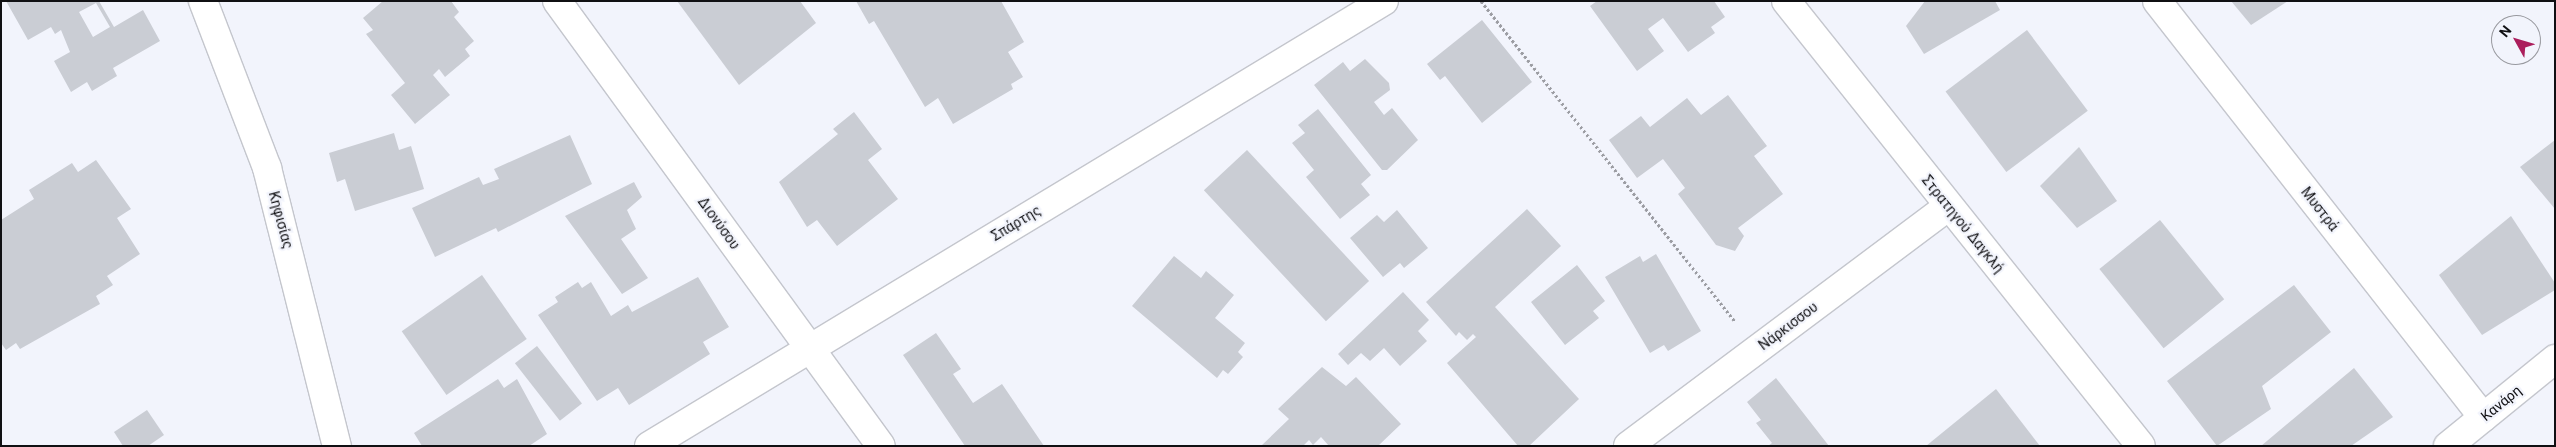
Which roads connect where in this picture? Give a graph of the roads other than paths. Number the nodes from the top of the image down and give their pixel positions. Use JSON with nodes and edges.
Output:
{"nodes":[{"id":1,"x":203,"y":1,"type":"edge"},
{"id":2,"x":557,"y":1,"type":"edge"},
{"id":3,"x":1384,"y":1,"type":"edge"},
{"id":4,"x":1786,"y":1,"type":"edge"},
{"id":5,"x":2157,"y":1,"type":"edge"},
{"id":6,"x":1948,"y":207,"type":"junction"},
{"id":7,"x":810,"y":347,"type":"junction"},
{"id":8,"x":2555,"y":359,"type":"edge"},
{"id":9,"x":2484,"y":417,"type":"junction"},
{"id":10,"x":337,"y":446,"type":"edge"},
{"id":11,"x":649,"y":446,"type":"edge"},
{"id":12,"x":881,"y":446,"type":"edge"},
{"id":13,"x":1628,"y":446,"type":"edge"},
{"id":14,"x":2141,"y":446,"type":"edge"},
{"id":15,"x":2448,"y":446,"type":"edge"}],
"edges":[{"from":1,"to":10,"type":"street","name":"Κηφισίας"},
{"from":2,"to":7,"type":"street","name":"Διονύσου"},
{"from":3,"to":7,"type":"street","name":"Σπάρτης"},
{"from":4,"to":6,"type":"street","name":"Στρατηγού Δαγκλή"},
{"from":5,"to":9,"type":"street","name":"Μυστρά"},
{"from":6,"to":13,"type":"street","name":"Νάρκισσου"},
{"from":6,"to":14,"type":"street","name":"Στρατηγού Δαγκλή"},
{"from":7,"to":11,"type":"street","name":"Σπάρτης"},
{"from":7,"to":12,"type":"street","name":"Διονύσου"},
{"from":8,"to":9,"type":"street","name":"Κανάρη"},
{"from":9,"to":15,"type":"street","name":"Κανάρη"}]}
